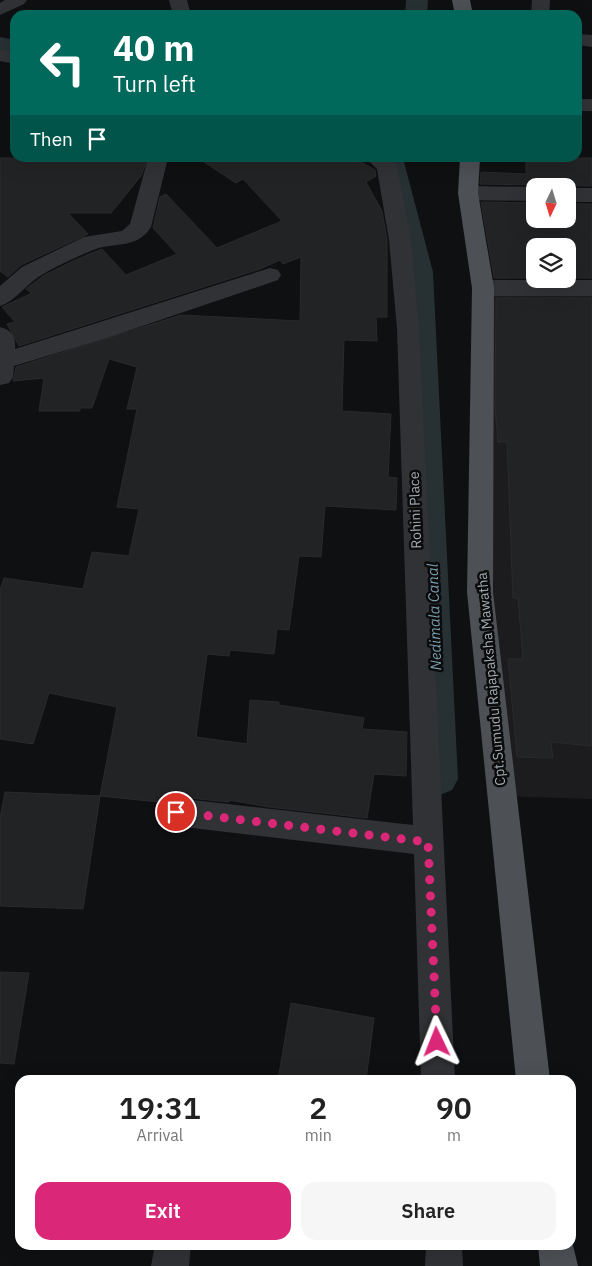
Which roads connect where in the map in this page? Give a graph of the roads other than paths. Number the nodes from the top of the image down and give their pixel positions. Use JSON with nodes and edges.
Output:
{"nodes":[{"id":1,"x":18,"y":0,"type":"edge"},
{"id":2,"x":0,"y":10,"type":"edge"},
{"id":3,"x":157,"y":162,"type":"dead end"},
{"id":4,"x":382,"y":162,"type":"edge"},
{"id":5,"x":470,"y":162,"type":"edge"},
{"id":6,"x":468,"y":193,"type":"junction"},
{"id":7,"x":526,"y":194,"type":"edge"},
{"id":8,"x":576,"y":195,"type":"edge"},
{"id":9,"x":592,"y":195,"type":"edge"},
{"id":10,"x":270,"y":275,"type":"dead end"},
{"id":11,"x":484,"y":288,"type":"junction"},
{"id":12,"x":592,"y":288,"type":"edge"},
{"id":13,"x":0,"y":298,"type":"edge"},
{"id":14,"x":0,"y":335,"type":"edge"},
{"id":15,"x":1,"y":370,"type":"edge"},
{"id":16,"x":176,"y":812,"type":"dead end"},
{"id":17,"x":428,"y":842,"type":"junction"},
{"id":18,"x":438,"y":1075,"type":"edge"},
{"id":19,"x":532,"y":1075,"type":"edge"},
{"id":20,"x":172,"y":1250,"type":"edge"},
{"id":21,"x":444,"y":1250,"type":"edge"},
{"id":22,"x":557,"y":1250,"type":"edge"},
{"id":23,"x":170,"y":1266,"type":"edge"},
{"id":24,"x":444,"y":1266,"type":"edge"},
{"id":25,"x":559,"y":1266,"type":"edge"}],
"edges":[{"from":1,"to":2,"type":"street"},
{"from":3,"to":13,"type":"street"},
{"from":4,"to":17,"type":"street","name":"Rohini Place"},
{"from":5,"to":6,"type":"main road","name":"Cpt.Sumudu Rajapaksha Mawatha"},
{"from":6,"to":7,"type":"street"},
{"from":6,"to":11,"type":"main road","name":"Cpt.Sumudu Rajapaksha Mawatha"},
{"from":8,"to":9,"type":"street"},
{"from":10,"to":15,"type":"street"},
{"from":11,"to":12,"type":"street"},
{"from":11,"to":19,"type":"main road","name":"Cpt.Sumudu Rajapaksha Mawatha"},
{"from":14,"to":15,"type":"street"},
{"from":16,"to":17,"type":"street"},
{"from":17,"to":18,"type":"street","name":"Rohini Place"},
{"from":20,"to":23,"type":"street"},
{"from":21,"to":24,"type":"street"},
{"from":22,"to":25,"type":"main road"}]}
